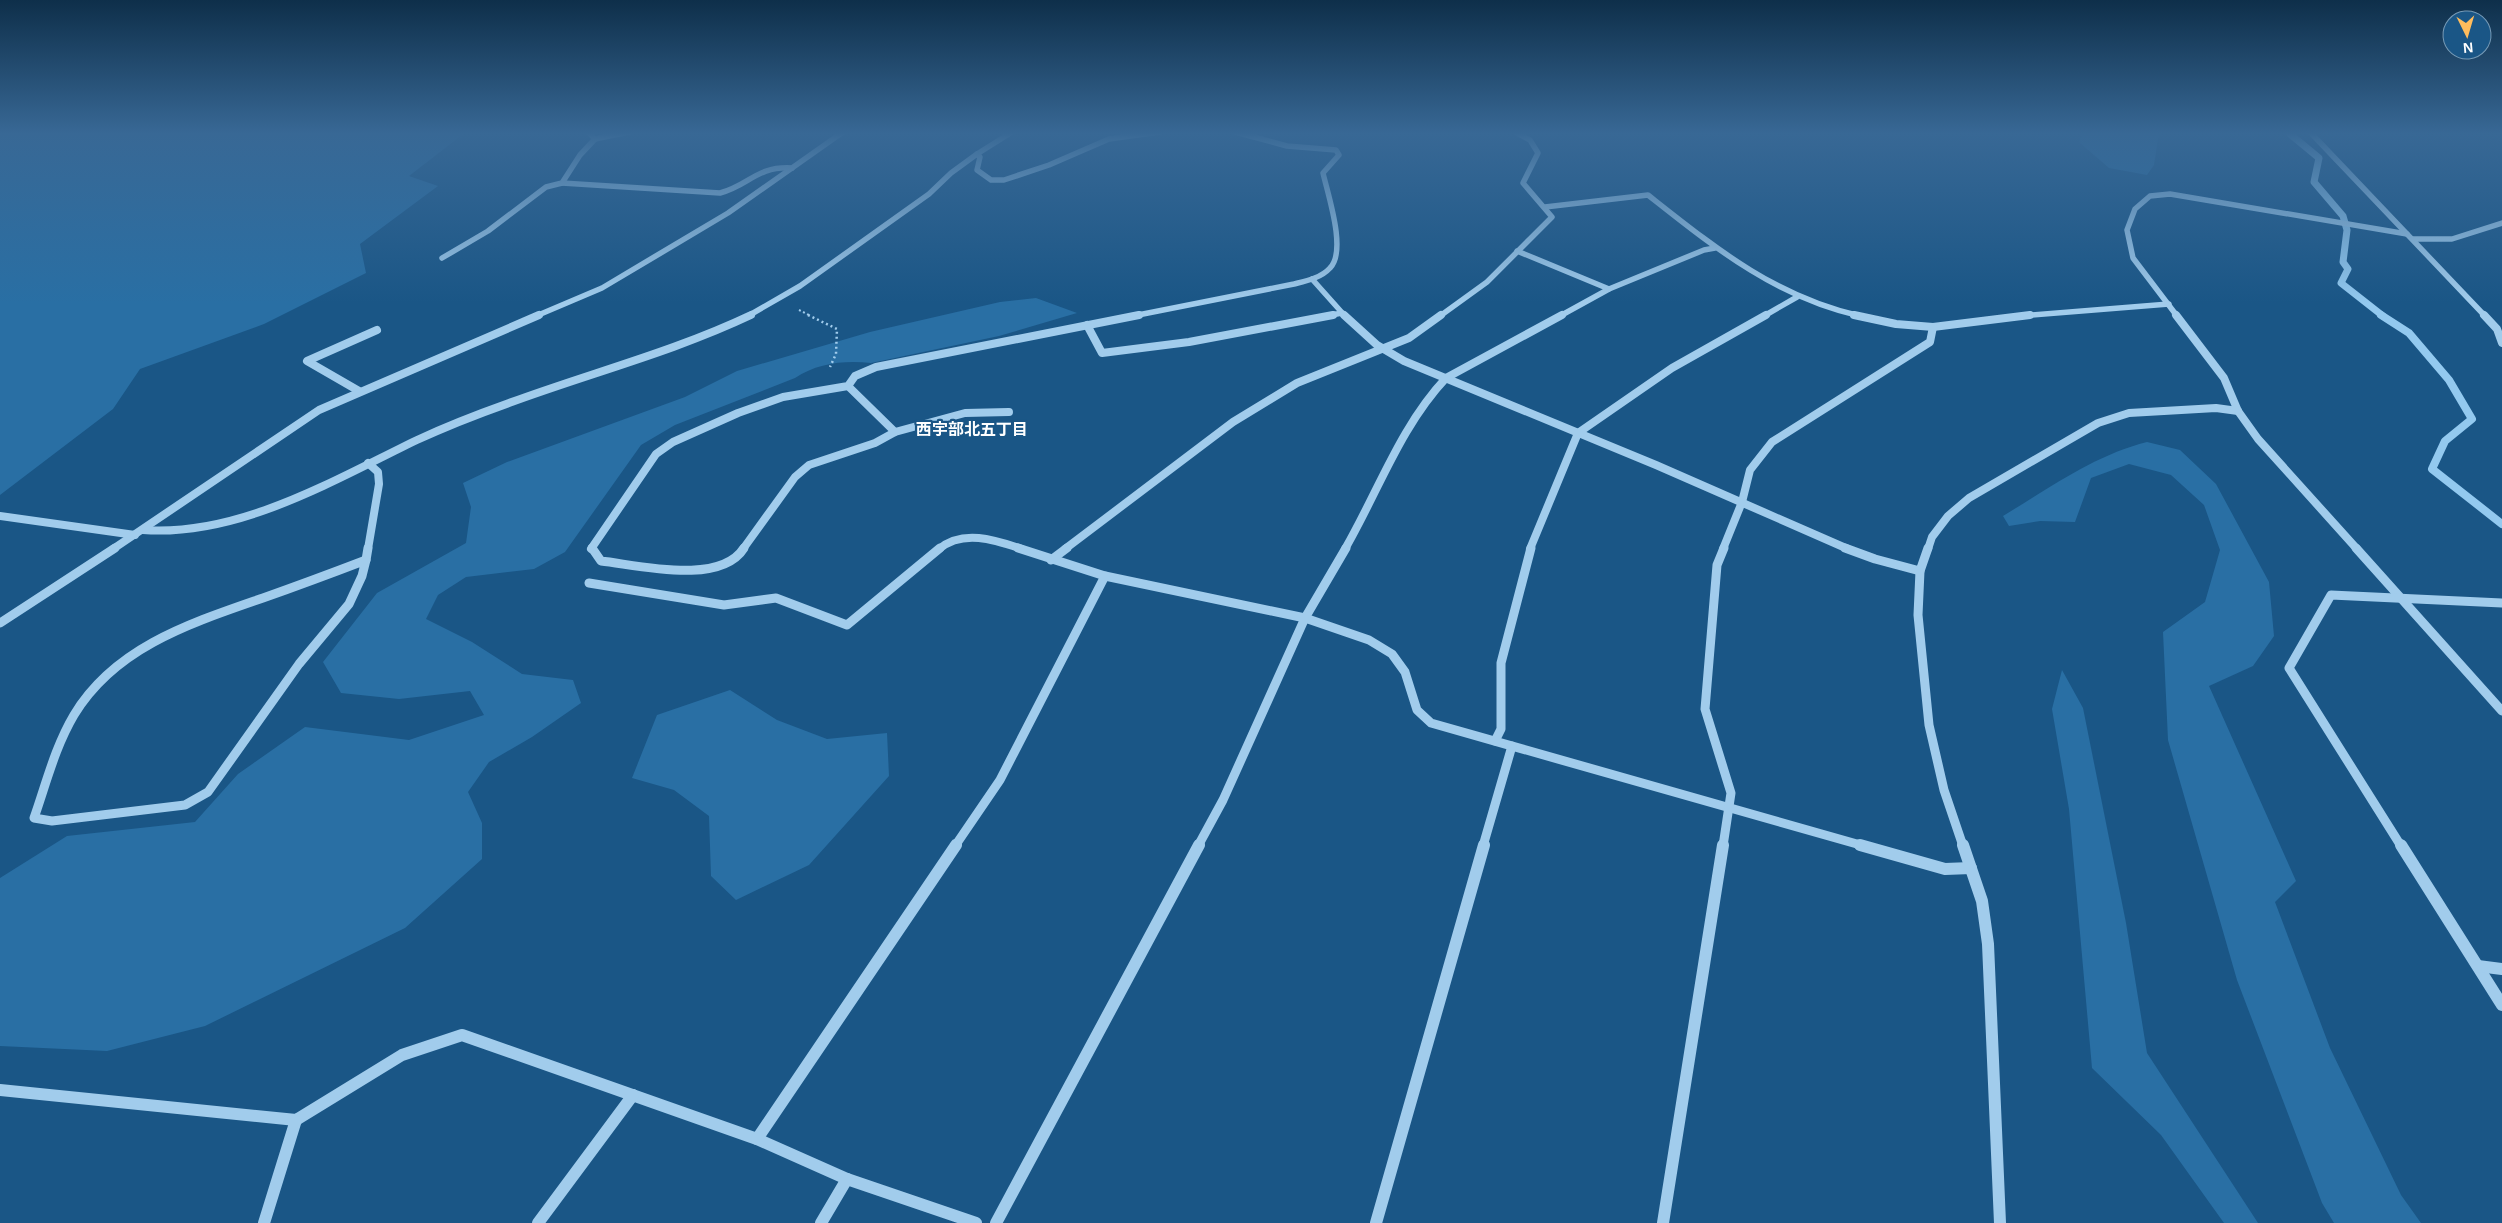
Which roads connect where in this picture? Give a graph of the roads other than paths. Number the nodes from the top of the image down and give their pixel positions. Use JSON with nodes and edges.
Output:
{"nodes":[{"id":1,"x":543,"y":189,"type":"edge"},
{"id":2,"x":636,"y":189,"type":"edge"},
{"id":3,"x":735,"y":189,"type":"edge"},
{"id":4,"x":762,"y":189,"type":"edge"},
{"id":5,"x":934,"y":189,"type":"edge"},
{"id":6,"x":1326,"y":189,"type":"edge"},
{"id":7,"x":1528,"y":189,"type":"edge"},
{"id":8,"x":2364,"y":189,"type":"edge"},
{"id":9,"x":1545,"y":208,"type":"junction"},
{"id":10,"x":2502,"y":224,"type":"edge"},
{"id":11,"x":2407,"y":234,"type":"junction"},
{"id":12,"x":2413,"y":239,"type":"junction"},
{"id":13,"x":1715,"y":248,"type":"junction"},
{"id":14,"x":1517,"y":252,"type":"junction"},
{"id":15,"x":442,"y":258,"type":"dead end"},
{"id":16,"x":1312,"y":279,"type":"junction"},
{"id":17,"x":1609,"y":289,"type":"junction"},
{"id":18,"x":1797,"y":297,"type":"junction"},
{"id":19,"x":2169,"y":304,"type":"junction"},
{"id":20,"x":1342,"y":314,"type":"junction"},
{"id":21,"x":1087,"y":325,"type":"junction"},
{"id":22,"x":1933,"y":327,"type":"junction"},
{"id":23,"x":377,"y":330,"type":"dead end"},
{"id":24,"x":2502,"y":343,"type":"edge"},
{"id":25,"x":1382,"y":350,"type":"junction"},
{"id":26,"x":1446,"y":378,"type":"junction"},
{"id":27,"x":848,"y":386,"type":"junction"},
{"id":28,"x":359,"y":390,"type":"junction"},
{"id":29,"x":2238,"y":411,"type":"junction"},
{"id":30,"x":1009,"y":412,"type":"dead end"},
{"id":31,"x":895,"y":432,"type":"junction"},
{"id":32,"x":1578,"y":433,"type":"junction"},
{"id":33,"x":368,"y":463,"type":"junction"},
{"id":34,"x":1742,"y":502,"type":"junction"},
{"id":35,"x":0,"y":516,"type":"edge"},
{"id":36,"x":139,"y":532,"type":"junction"},
{"id":37,"x":366,"y":560,"type":"junction"},
{"id":38,"x":1051,"y":560,"type":"junction"},
{"id":39,"x":1920,"y":571,"type":"junction"},
{"id":40,"x":1105,"y":576,"type":"junction"},
{"id":41,"x":589,"y":583,"type":"dead end"},
{"id":42,"x":2404,"y":600,"type":"junction"},
{"id":43,"x":2502,"y":603,"type":"edge"},
{"id":44,"x":1305,"y":618,"type":"junction"},
{"id":45,"x":0,"y":623,"type":"edge"},
{"id":46,"x":2502,"y":711,"type":"edge"},
{"id":47,"x":1496,"y":741,"type":"junction"},
{"id":48,"x":1512,"y":746,"type":"junction"},
{"id":49,"x":1728,"y":809,"type":"junction"},
{"id":50,"x":1971,"y":868,"type":"junction"},
{"id":51,"x":2478,"y":966,"type":"junction"},
{"id":52,"x":2502,"y":969,"type":"edge"},
{"id":53,"x":2502,"y":1005,"type":"edge"},
{"id":54,"x":0,"y":1090,"type":"edge"},
{"id":55,"x":633,"y":1095,"type":"junction"},
{"id":56,"x":296,"y":1120,"type":"junction"},
{"id":57,"x":757,"y":1139,"type":"junction"},
{"id":58,"x":847,"y":1179,"type":"junction"},
{"id":59,"x":264,"y":1223,"type":"edge"},
{"id":60,"x":538,"y":1223,"type":"edge"},
{"id":61,"x":821,"y":1223,"type":"edge"},
{"id":62,"x":976,"y":1223,"type":"edge"},
{"id":63,"x":996,"y":1223,"type":"edge"},
{"id":64,"x":1376,"y":1223,"type":"edge"},
{"id":65,"x":1664,"y":1223,"type":"edge"},
{"id":66,"x":2000,"y":1223,"type":"edge"}],
"edges":[{"from":1,"to":15,"type":"street"},
{"from":2,"to":3,"type":"street"},
{"from":4,"to":28,"type":"street"},
{"from":5,"to":33,"type":"street"},
{"from":6,"to":16,"type":"street"},
{"from":7,"to":9,"type":"street"},
{"from":8,"to":11,"type":"street"},
{"from":9,"to":13,"type":"street"},
{"from":9,"to":14,"type":"street"},
{"from":10,"to":12,"type":"street"},
{"from":11,"to":12,"type":"street"},
{"from":11,"to":19,"type":"street"},
{"from":12,"to":24,"type":"street"},
{"from":13,"to":17,"type":"street"},
{"from":13,"to":18,"type":"street"},
{"from":14,"to":17,"type":"street"},
{"from":14,"to":25,"type":"street"},
{"from":16,"to":20,"type":"street"},
{"from":16,"to":21,"type":"street"},
{"from":17,"to":26,"type":"street"},
{"from":18,"to":22,"type":"street"},
{"from":18,"to":32,"type":"street"},
{"from":19,"to":22,"type":"street"},
{"from":19,"to":29,"type":"street"},
{"from":20,"to":21,"type":"street"},
{"from":20,"to":25,"type":"street"},
{"from":21,"to":27,"type":"street"},
{"from":22,"to":34,"type":"street"},
{"from":23,"to":28,"type":"street"},
{"from":25,"to":26,"type":"street"},
{"from":25,"to":38,"type":"street"},
{"from":26,"to":32,"type":"street"},
{"from":26,"to":44,"type":"street"},
{"from":27,"to":31,"type":"street"},
{"from":27,"to":31,"type":"street"},
{"from":28,"to":36,"type":"street"},
{"from":29,"to":39,"type":"street"},
{"from":29,"to":42,"type":"street"},
{"from":30,"to":31,"type":"street"},
{"from":32,"to":34,"type":"street"},
{"from":32,"to":47,"type":"street"},
{"from":33,"to":36,"type":"street"},
{"from":33,"to":37,"type":"street"},
{"from":34,"to":39,"type":"street"},
{"from":34,"to":49,"type":"street"},
{"from":35,"to":36,"type":"street"},
{"from":36,"to":45,"type":"street"},
{"from":37,"to":37,"type":"street"},
{"from":38,"to":40,"type":"street"},
{"from":38,"to":41,"type":"street"},
{"from":39,"to":50,"type":"street"},
{"from":40,"to":44,"type":"street"},
{"from":40,"to":57,"type":"street"},
{"from":42,"to":43,"type":"street"},
{"from":42,"to":46,"type":"street"},
{"from":42,"to":51,"type":"street"},
{"from":44,"to":47,"type":"street"},
{"from":44,"to":63,"type":"street"},
{"from":47,"to":48,"type":"street"},
{"from":48,"to":49,"type":"street"},
{"from":48,"to":64,"type":"street"},
{"from":49,"to":50,"type":"street"},
{"from":49,"to":65,"type":"street"},
{"from":50,"to":66,"type":"street"},
{"from":51,"to":52,"type":"street"},
{"from":51,"to":53,"type":"street"},
{"from":54,"to":56,"type":"street"},
{"from":55,"to":56,"type":"street"},
{"from":55,"to":57,"type":"street"},
{"from":55,"to":60,"type":"street"},
{"from":56,"to":59,"type":"street"},
{"from":57,"to":58,"type":"street"},
{"from":58,"to":61,"type":"street"},
{"from":58,"to":62,"type":"street"}]}
